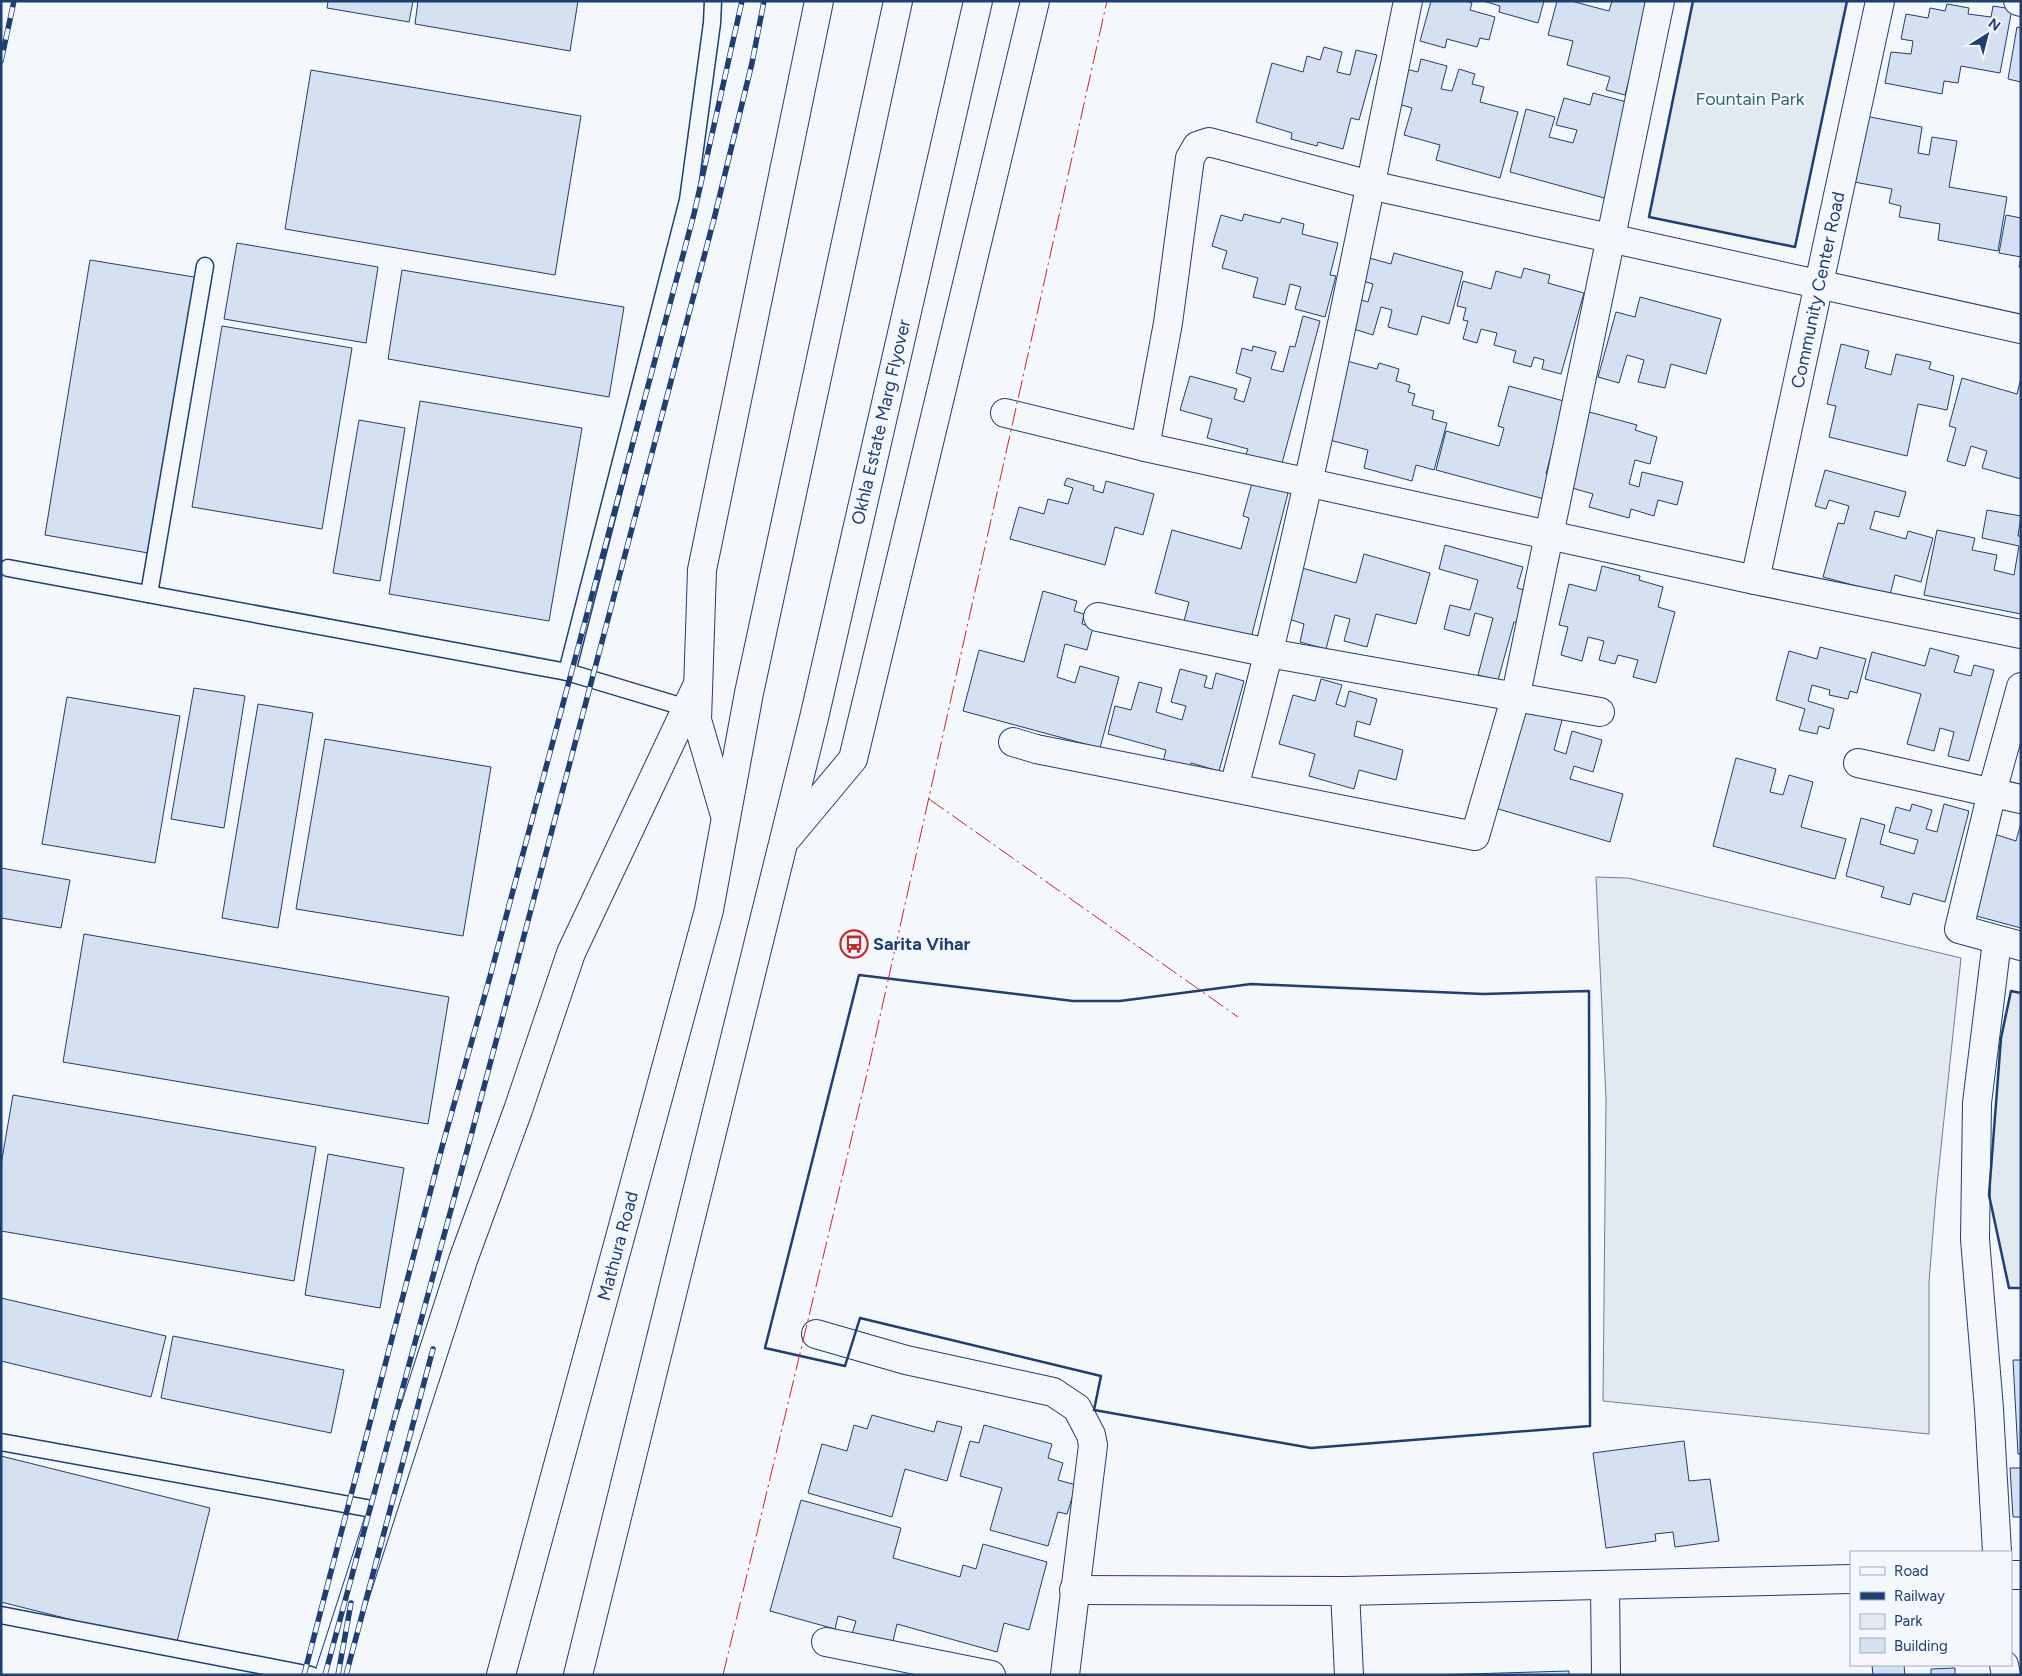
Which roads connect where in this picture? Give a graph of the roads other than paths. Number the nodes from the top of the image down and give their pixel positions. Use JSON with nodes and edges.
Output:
{"nodes":[{"id":1,"x":713,"y":1,"type":"edge"},
{"id":2,"x":819,"y":1,"type":"edge"},
{"id":3,"x":898,"y":1,"type":"edge"},
{"id":4,"x":978,"y":1,"type":"edge"},
{"id":5,"x":1035,"y":1,"type":"edge"},
{"id":6,"x":1408,"y":1,"type":"edge"},
{"id":7,"x":1660,"y":1,"type":"edge"},
{"id":8,"x":1880,"y":1,"type":"edge"},
{"id":9,"x":1370,"y":185,"type":"junction"},
{"id":10,"x":1612,"y":238,"type":"junction"},
{"id":11,"x":205,"y":266,"type":"dead end"},
{"id":12,"x":1819,"y":283,"type":"junction"},
{"id":13,"x":2021,"y":329,"type":"edge"},
{"id":14,"x":1005,"y":413,"type":"dead end"},
{"id":15,"x":1145,"y":447,"type":"junction"},
{"id":16,"x":1308,"y":482,"type":"junction"},
{"id":17,"x":1550,"y":535,"type":"junction"},
{"id":18,"x":8,"y":568,"type":"dead end"},
{"id":19,"x":1755,"y":580,"type":"junction"},
{"id":20,"x":149,"y":594,"type":"junction"},
{"id":21,"x":1098,"y":617,"type":"dead end"},
{"id":22,"x":2021,"y":634,"type":"edge"},
{"id":23,"x":1269,"y":653,"type":"junction"},
{"id":24,"x":566,"y":672,"type":"junction"},
{"id":25,"x":698,"y":684,"type":"junction"},
{"id":26,"x":2021,"y":687,"type":"edge"},
{"id":27,"x":1515,"y":698,"type":"junction"},
{"id":28,"x":687,"y":708,"type":"junction"},
{"id":29,"x":1600,"y":712,"type":"dead end"},
{"id":30,"x":1013,"y":742,"type":"dead end"},
{"id":31,"x":1858,"y":763,"type":"dead end"},
{"id":32,"x":1234,"y":787,"type":"junction"},
{"id":33,"x":1992,"y":792,"type":"junction"},
{"id":34,"x":2021,"y":799,"type":"edge"},
{"id":35,"x":726,"y":816,"type":"junction"},
{"id":36,"x":783,"y":843,"type":"junction"},
{"id":37,"x":2009,"y":944,"type":"edge"},
{"id":38,"x":816,"y":1334,"type":"dead end"},
{"id":39,"x":1,"y":1442,"type":"edge"},
{"id":40,"x":383,"y":1511,"type":"junction"},
{"id":41,"x":1997,"y":1551,"type":"edge"},
{"id":42,"x":1850,"y":1580,"type":"edge"},
{"id":43,"x":1605,"y":1586,"type":"junction"},
{"id":44,"x":1074,"y":1590,"type":"junction"},
{"id":45,"x":1346,"y":1591,"type":"junction"},
{"id":46,"x":1,"y":1615,"type":"edge"},
{"id":47,"x":826,"y":1642,"type":"dead end"},
{"id":48,"x":311,"y":1675,"type":"edge"},
{"id":49,"x":330,"y":1675,"type":"edge"},
{"id":50,"x":501,"y":1675,"type":"edge"},
{"id":51,"x":578,"y":1675,"type":"edge"},
{"id":52,"x":991,"y":1675,"type":"edge"},
{"id":53,"x":1065,"y":1675,"type":"edge"},
{"id":54,"x":1349,"y":1675,"type":"edge"},
{"id":55,"x":1606,"y":1675,"type":"edge"}],
"edges":[{"from":1,"to":24,"type":"lane"},
{"from":2,"to":25,"type":"main road"},
{"from":3,"to":35,"type":"main road"},
{"from":4,"to":36,"type":"main road","name":"Okhla Estate Marg Flyover"},
{"from":5,"to":36,"type":"main road"},
{"from":6,"to":9,"type":"main road"},
{"from":7,"to":10,"type":"main road"},
{"from":8,"to":12,"type":"main road","name":"Community Center Road"},
{"from":9,"to":10,"type":"main road"},
{"from":9,"to":15,"type":"main road"},
{"from":9,"to":16,"type":"main road"},
{"from":10,"to":12,"type":"main road"},
{"from":10,"to":17,"type":"main road"},
{"from":11,"to":20,"type":"lane"},
{"from":12,"to":13,"type":"main road"},
{"from":12,"to":19,"type":"main road","name":"Community Center Road"},
{"from":14,"to":15,"type":"main road"},
{"from":15,"to":16,"type":"main road"},
{"from":16,"to":17,"type":"main road"},
{"from":16,"to":23,"type":"main road"},
{"from":17,"to":19,"type":"main road"},
{"from":17,"to":27,"type":"main road"},
{"from":18,"to":20,"type":"lane"},
{"from":19,"to":22,"type":"main road"},
{"from":20,"to":24,"type":"lane"},
{"from":21,"to":23,"type":"main road"},
{"from":23,"to":27,"type":"main road"},
{"from":23,"to":32,"type":"main road"},
{"from":24,"to":28,"type":"lane"},
{"from":25,"to":28,"type":"main road"},
{"from":25,"to":35,"type":"main road"},
{"from":26,"to":33,"type":"main road"},
{"from":27,"to":29,"type":"main road"},
{"from":27,"to":32,"type":"main road"},
{"from":28,"to":40,"type":"main road"},
{"from":30,"to":32,"type":"main road"},
{"from":31,"to":33,"type":"main road"},
{"from":33,"to":34,"type":"main road"},
{"from":33,"to":37,"type":"main road"},
{"from":35,"to":50,"type":"main road","name":"Mathura Road"},
{"from":36,"to":51,"type":"main road"},
{"from":37,"to":41,"type":"main road"},
{"from":38,"to":44,"type":"main road"},
{"from":39,"to":40,"type":"lane"},
{"from":40,"to":49,"type":"main road"},
{"from":42,"to":43,"type":"main road"},
{"from":43,"to":45,"type":"main road"},
{"from":43,"to":55,"type":"main road"},
{"from":44,"to":45,"type":"main road"},
{"from":44,"to":53,"type":"main road"},
{"from":45,"to":54,"type":"main road"},
{"from":46,"to":48,"type":"lane"},
{"from":47,"to":52,"type":"main road"}]}
